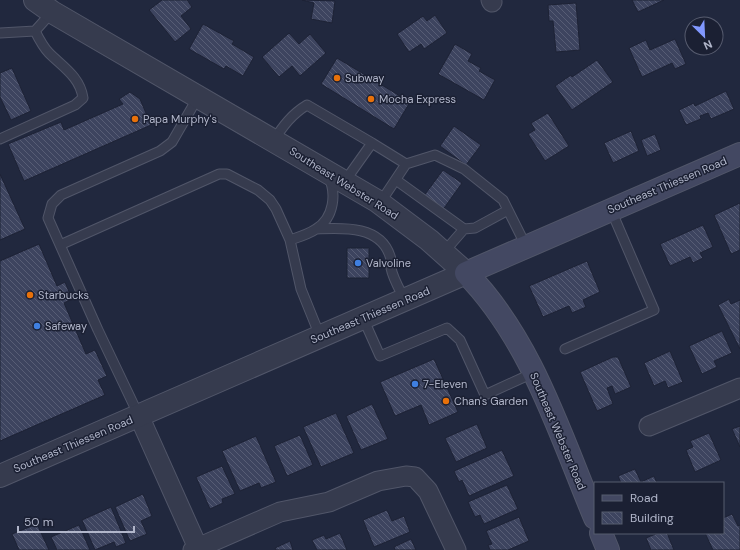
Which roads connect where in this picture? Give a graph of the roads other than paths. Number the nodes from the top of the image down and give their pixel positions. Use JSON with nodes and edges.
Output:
{"nodes":[{"id":1,"x":43,"y":6,"type":"edge"},
{"id":2,"x":35,"y":31,"type":"junction"},
{"id":3,"x":0,"y":33,"type":"edge"},
{"id":4,"x":199,"y":96,"type":"junction"},
{"id":5,"x":0,"y":139,"type":"edge"},
{"id":6,"x":274,"y":140,"type":"junction"},
{"id":7,"x":372,"y":143,"type":"junction"},
{"id":8,"x":740,"y":154,"type":"edge"},
{"id":9,"x":406,"y":164,"type":"junction"},
{"id":10,"x":325,"y":170,"type":"junction"},
{"id":11,"x":396,"y":180,"type":"junction"},
{"id":12,"x":345,"y":182,"type":"junction"},
{"id":13,"x":380,"y":203,"type":"junction"},
{"id":14,"x":508,"y":210,"type":"junction"},
{"id":15,"x":611,"y":210,"type":"junction"},
{"id":16,"x":317,"y":229,"type":"junction"},
{"id":17,"x":464,"y":229,"type":"junction"},
{"id":18,"x":290,"y":240,"type":"junction"},
{"id":19,"x":60,"y":246,"type":"junction"},
{"id":20,"x":526,"y":246,"type":"junction"},
{"id":21,"x":444,"y":252,"type":"junction"},
{"id":22,"x":466,"y":273,"type":"junction"},
{"id":23,"x":405,"y":300,"type":"junction"},
{"id":24,"x":362,"y":318,"type":"junction"},
{"id":25,"x":320,"y":336,"type":"junction"},
{"id":26,"x":565,"y":349,"type":"dead end"},
{"id":27,"x":533,"y":373,"type":"junction"},
{"id":28,"x":740,"y":388,"type":"edge"},
{"id":29,"x":139,"y":416,"type":"junction"},
{"id":30,"x":649,"y":426,"type":"dead end"},
{"id":31,"x":0,"y":476,"type":"edge"},
{"id":32,"x":594,"y":516,"type":"edge"},
{"id":33,"x":601,"y":534,"type":"edge"},
{"id":34,"x":196,"y":549,"type":"edge"},
{"id":35,"x":456,"y":550,"type":"edge"},
{"id":36,"x":608,"y":550,"type":"edge"}],
"edges":[{"from":1,"to":2,"type":"lane"},
{"from":1,"to":4,"type":"street","name":"Southeast Webster Road"},
{"from":2,"to":3,"type":"lane"},
{"from":2,"to":5,"type":"lane"},
{"from":4,"to":6,"type":"street","name":"Southeast Webster Road"},
{"from":4,"to":19,"type":"lane"},
{"from":6,"to":7,"type":"lane"},
{"from":6,"to":10,"type":"street","name":"Southeast Webster Road"},
{"from":7,"to":9,"type":"lane"},
{"from":7,"to":12,"type":"lane"},
{"from":8,"to":15,"type":"main road","name":"Southeast Thiessen Road"},
{"from":9,"to":11,"type":"lane"},
{"from":9,"to":14,"type":"lane"},
{"from":10,"to":12,"type":"street","name":"Southeast Webster Road"},
{"from":10,"to":16,"type":"lane"},
{"from":11,"to":13,"type":"lane"},
{"from":11,"to":17,"type":"lane"},
{"from":12,"to":13,"type":"street","name":"Southeast Webster Road"},
{"from":13,"to":21,"type":"street","name":"Southeast Webster Road"},
{"from":14,"to":17,"type":"lane"},
{"from":14,"to":20,"type":"lane"},
{"from":15,"to":20,"type":"main road","name":"Southeast Thiessen Road"},
{"from":15,"to":26,"type":"lane"},
{"from":16,"to":18,"type":"lane"},
{"from":16,"to":23,"type":"lane"},
{"from":17,"to":21,"type":"lane"},
{"from":18,"to":19,"type":"lane"},
{"from":18,"to":25,"type":"lane"},
{"from":19,"to":29,"type":"lane"},
{"from":20,"to":22,"type":"main road","name":"Southeast Thiessen Road"},
{"from":21,"to":22,"type":"street","name":"Southeast Webster Road"},
{"from":22,"to":23,"type":"street","name":"Southeast Thiessen Road"},
{"from":22,"to":27,"type":"main road","name":"Southeast Webster Road"},
{"from":23,"to":24,"type":"street","name":"Southeast Thiessen Road"},
{"from":24,"to":25,"type":"street","name":"Southeast Thiessen Road"},
{"from":24,"to":27,"type":"lane"},
{"from":25,"to":29,"type":"street","name":"Southeast Thiessen Road"},
{"from":27,"to":32,"type":"main road","name":"Southeast Webster Road"},
{"from":28,"to":30,"type":"street"},
{"from":29,"to":31,"type":"street","name":"Southeast Thiessen Road"},
{"from":29,"to":34,"type":"street"},
{"from":33,"to":36,"type":"main road"},
{"from":34,"to":35,"type":"street"}]}
